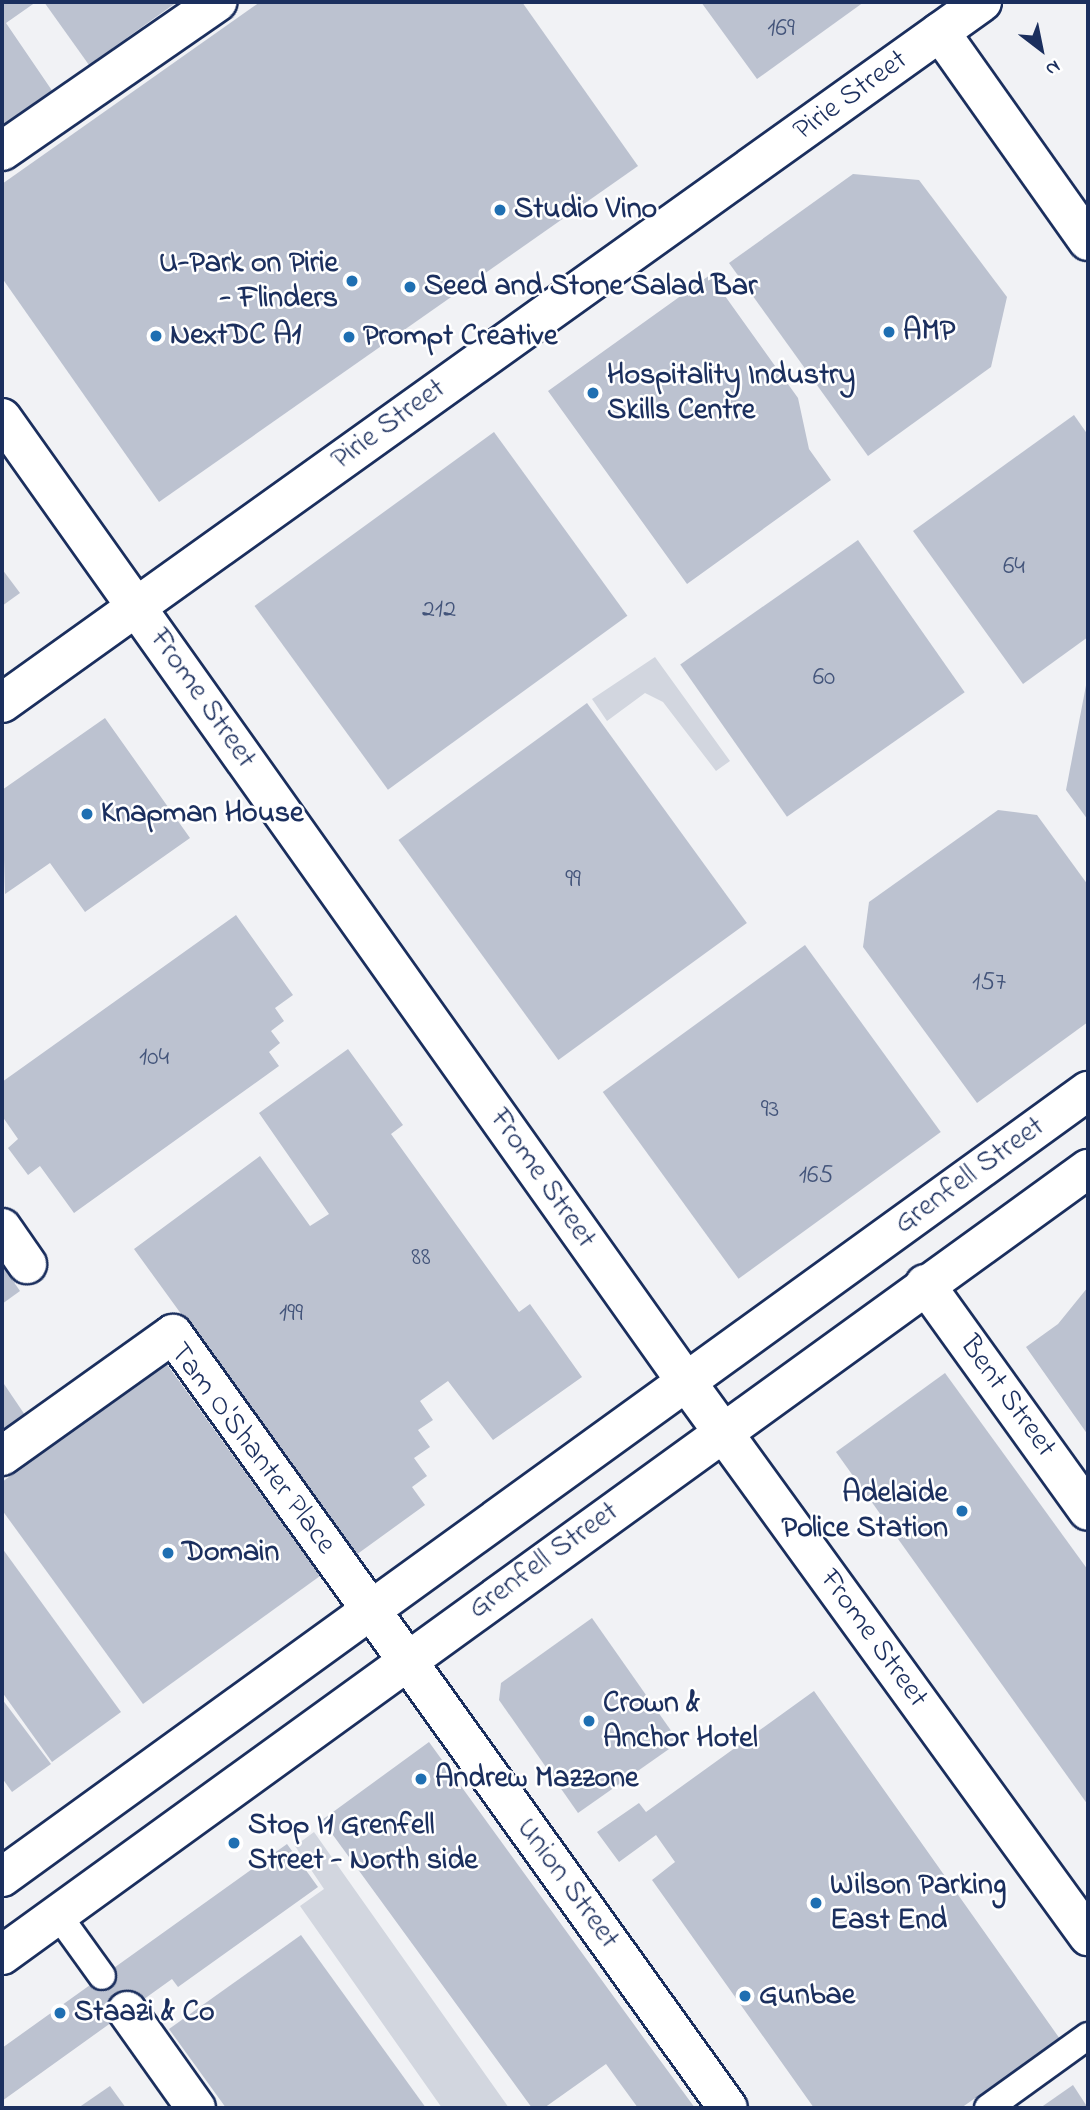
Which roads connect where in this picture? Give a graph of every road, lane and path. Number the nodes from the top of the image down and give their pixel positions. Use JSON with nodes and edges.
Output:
{"nodes":[{"id":1,"x":217,"y":2,"type":"edge"},
{"id":2,"x":982,"y":2,"type":"edge"},
{"id":3,"x":940,"y":32,"type":"junction"},
{"id":4,"x":2,"y":152,"type":"edge"},
{"id":5,"x":1088,"y":241,"type":"edge"},
{"id":6,"x":2,"y":418,"type":"edge"},
{"id":7,"x":137,"y":606,"type":"junction"},
{"id":8,"x":2,"y":703,"type":"edge"},
{"id":9,"x":1088,"y":1091,"type":"edge"},
{"id":10,"x":1088,"y":1169,"type":"edge"},
{"id":11,"x":2,"y":1228,"type":"edge"},
{"id":12,"x":27,"y":1264,"type":"dead end"},
{"id":13,"x":925,"y":1284,"type":"junction"},
{"id":14,"x":685,"y":1380,"type":"junction"},
{"id":15,"x":722,"y":1431,"type":"junction"},
{"id":16,"x":2,"y":1456,"type":"edge"},
{"id":17,"x":1088,"y":1511,"type":"edge"},
{"id":18,"x":370,"y":1609,"type":"junction"},
{"id":19,"x":407,"y":1660,"type":"junction"},
{"id":20,"x":2,"y":1877,"type":"edge"},
{"id":21,"x":58,"y":1915,"type":"junction"},
{"id":22,"x":1088,"y":1936,"type":"edge"},
{"id":23,"x":5,"y":1947,"type":"edge"},
{"id":24,"x":102,"y":1976,"type":"dead end"},
{"id":25,"x":127,"y":2011,"type":"dead end"},
{"id":26,"x":1088,"y":2036,"type":"edge"},
{"id":27,"x":196,"y":2108,"type":"edge"},
{"id":28,"x":728,"y":2108,"type":"edge"},
{"id":29,"x":988,"y":2108,"type":"edge"}],
"edges":[{"from":1,"to":4,"type":"street"},
{"from":2,"to":3,"type":"street","name":"Pirie Street"},
{"from":3,"to":5,"type":"street"},
{"from":3,"to":7,"type":"street","name":"Pirie Street"},
{"from":6,"to":7,"type":"street","name":"Frome Street"},
{"from":7,"to":8,"type":"street","name":"Pirie Street"},
{"from":7,"to":14,"type":"street","name":"Frome Street"},
{"from":9,"to":14,"type":"street","name":"Grenfell Street"},
{"from":10,"to":13,"type":"street","name":"Grenfell Street"},
{"from":11,"to":12,"type":"street"},
{"from":13,"to":15,"type":"street","name":"Grenfell Street"},
{"from":13,"to":17,"type":"street","name":"Bent Street"},
{"from":14,"to":15,"type":"street","name":"Frome Street"},
{"from":14,"to":18,"type":"street","name":"Grenfell Street"},
{"from":15,"to":19,"type":"street","name":"Grenfell Street"},
{"from":15,"to":22,"type":"street","name":"Frome Street"},
{"from":16,"to":18,"type":"street","name":"Tam O'Shanter Place"},
{"from":18,"to":19,"type":"street","name":"Tam O'Shanter Place"},
{"from":18,"to":20,"type":"street","name":"Grenfell Street"},
{"from":19,"to":21,"type":"street","name":"Grenfell Street"},
{"from":19,"to":28,"type":"street","name":"Union Street"},
{"from":21,"to":23,"type":"street","name":"Grenfell Street"},
{"from":21,"to":24,"type":"lane"},
{"from":25,"to":27,"type":"street"},
{"from":26,"to":29,"type":"lane"}]}
